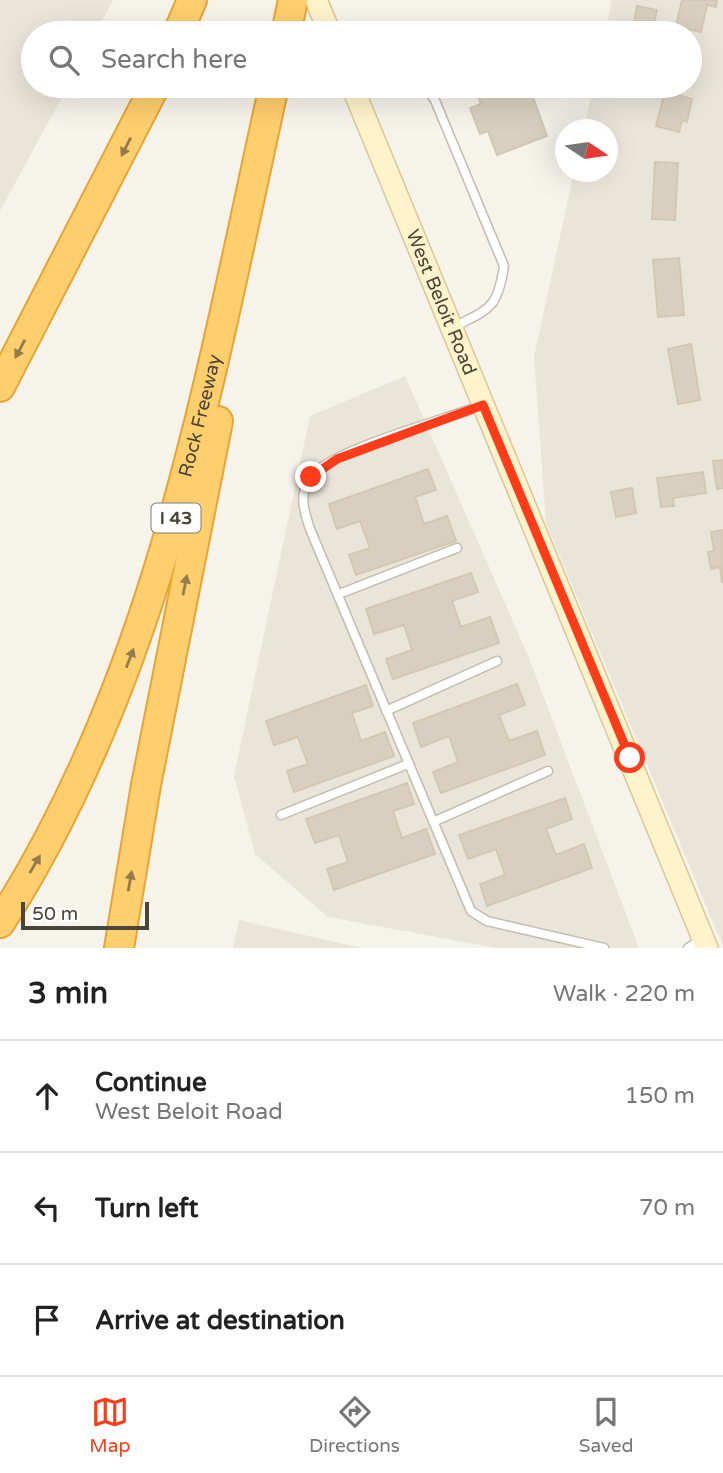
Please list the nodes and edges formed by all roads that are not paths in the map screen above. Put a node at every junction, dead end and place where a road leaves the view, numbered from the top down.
1 (192, 0) edge
2 (293, 0) edge
3 (316, 0) edge
4 (183, 21) edge
5 (289, 21) edge
6 (325, 21) edge
7 (149, 98) edge
8 (271, 98) edge
9 (357, 98) edge
10 (434, 98) edge
11 (268, 114) junction
12 (452, 328) junction
13 (0, 387) edge
14 (483, 405) junction
15 (457, 548) dead end
16 (338, 594) junction
17 (497, 660) dead end
18 (386, 711) junction
19 (408, 764) junction
20 (548, 771) dead end
21 (281, 815) dead end
22 (433, 822) junction
23 (0, 923) edge
24 (700, 945) edge
25 (119, 948) edge
26 (604, 948) edge

1 - 4 highway
2 - 5 highway
3 - 6 main road
7 -> 13 highway
8 - 11 highway, Rock Freeway / I 43
9 - 12 main road, West Beloit Road
10 - 12 lane
23 -> 11 highway, Rock Freeway / I 43
25 -> 11 highway
12 - 14 main road, West Beloit Road
14 - 16 lane
14 - 24 main road, West Beloit Road
15 - 16 lane
16 - 18 lane
17 - 18 lane
18 - 19 lane
19 - 21 lane
19 - 22 lane
20 - 22 lane
22 - 26 lane

